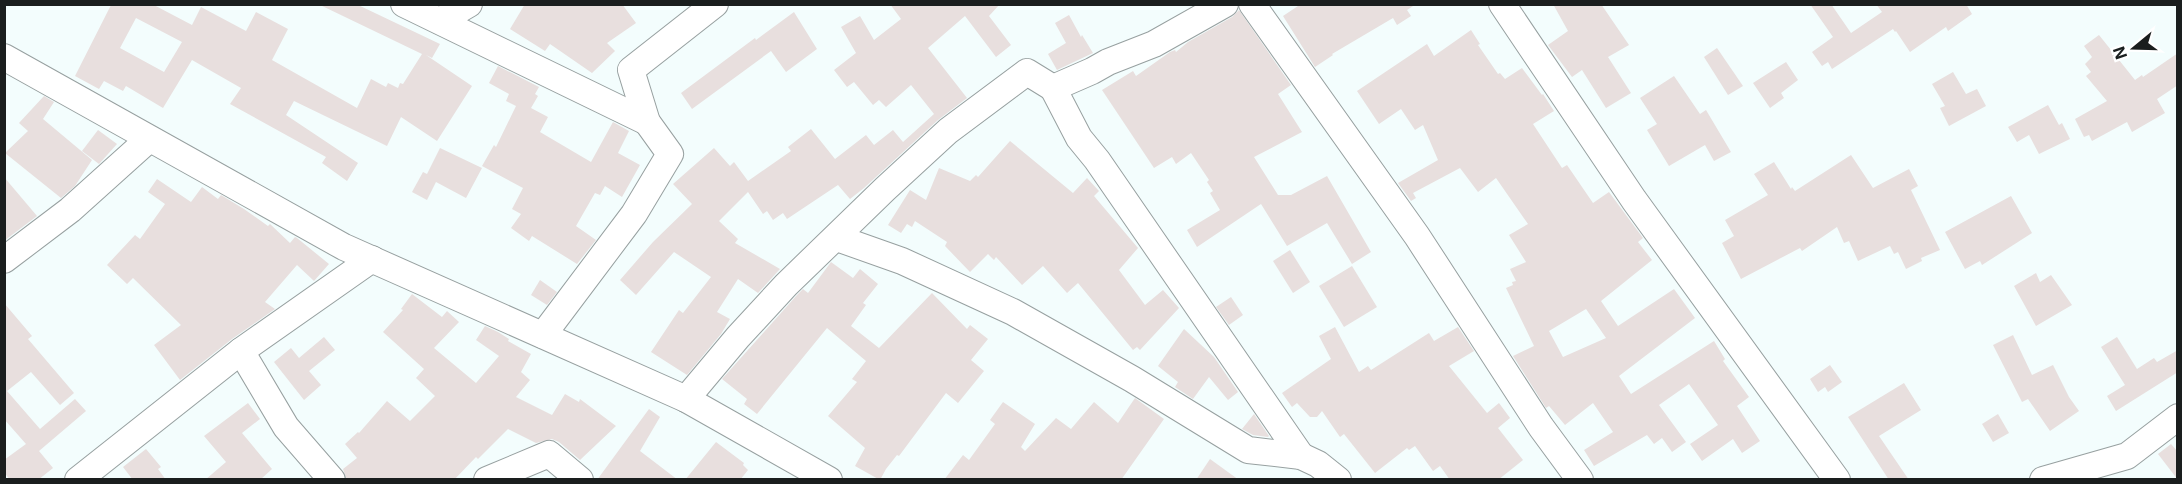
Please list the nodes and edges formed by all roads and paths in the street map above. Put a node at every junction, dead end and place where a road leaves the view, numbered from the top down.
1 (404, 4) edge
2 (469, 4) edge
3 (714, 4) edge
4 (1225, 4) edge
5 (1252, 4) edge
6 (1502, 4) edge
7 (688, 13) edge
8 (440, 21) junction
9 (6, 60) edge
10 (1053, 88) junction
11 (647, 122) junction
12 (149, 139) junction
13 (837, 238) junction
14 (372, 259) junction
15 (4, 260) edge
16 (543, 335) junction
17 (241, 351) junction
18 (686, 399) junction
19 (2178, 417) edge
20 (1309, 467) edge
21 (820, 477) edge
22 (78, 480) edge
23 (332, 480) edge
24 (487, 480) edge
25 (580, 480) edge
26 (1338, 480) edge
27 (1580, 480) edge
28 (1838, 480) edge
29 (2043, 480) edge

1 - 8 street
2 - 8 street
3 - 7 street
4 - 10 street
5 - 27 street
6 - 28 street
7 - 11 street
8 - 11 street
9 - 12 street
10 - 13 street
10 - 20 street
11 - 16 street
12 - 14 street
12 - 15 street
13 - 18 street
13 - 20 street
14 - 16 street
14 - 17 street
16 - 18 street
17 - 22 street
17 - 23 street
18 - 21 street
19 - 29 street
20 - 26 street
24 - 25 street

